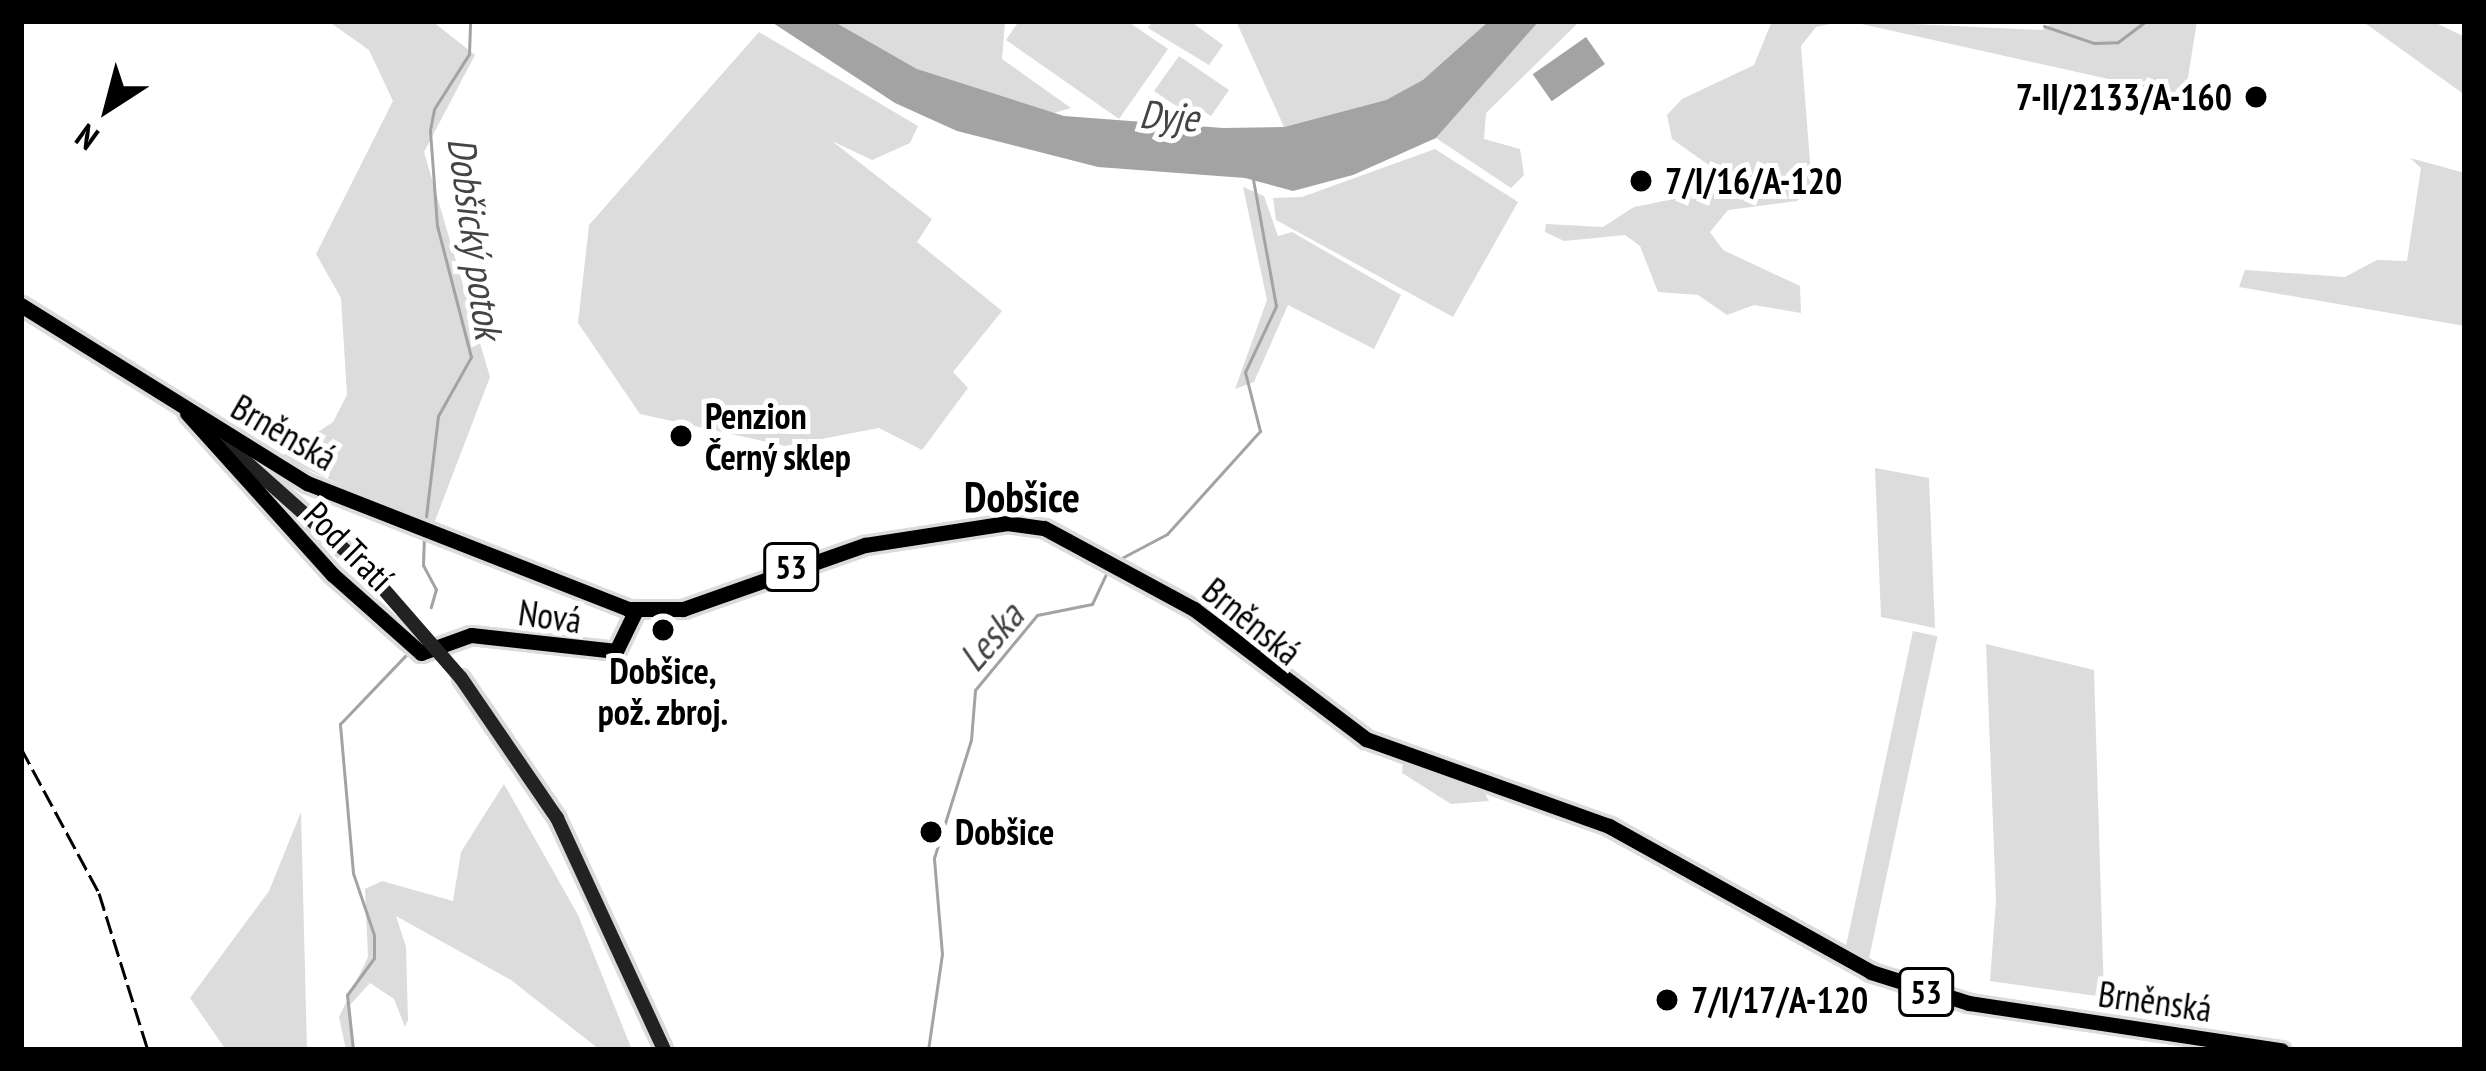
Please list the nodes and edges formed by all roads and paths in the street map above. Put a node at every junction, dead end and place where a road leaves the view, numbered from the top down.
1 (21, 304) edge
2 (186, 411) junction
3 (226, 442) junction
4 (274, 464) junction
5 (636, 610) junction
6 (433, 655) joint
7 (664, 1050) edge
8 (2281, 1050) edge

1 - 2 main road, 53
2 - 3 main road
2 - 4 main road, Brněnská / 53
2 - 6 main road, Pod Tratí
3 - 4 main road
3 - 7 main road, bridge
4 - 5 main road, Brněnská / 53
5 - 6 main road, Nová
5 - 8 main road, Brněnská / 53

